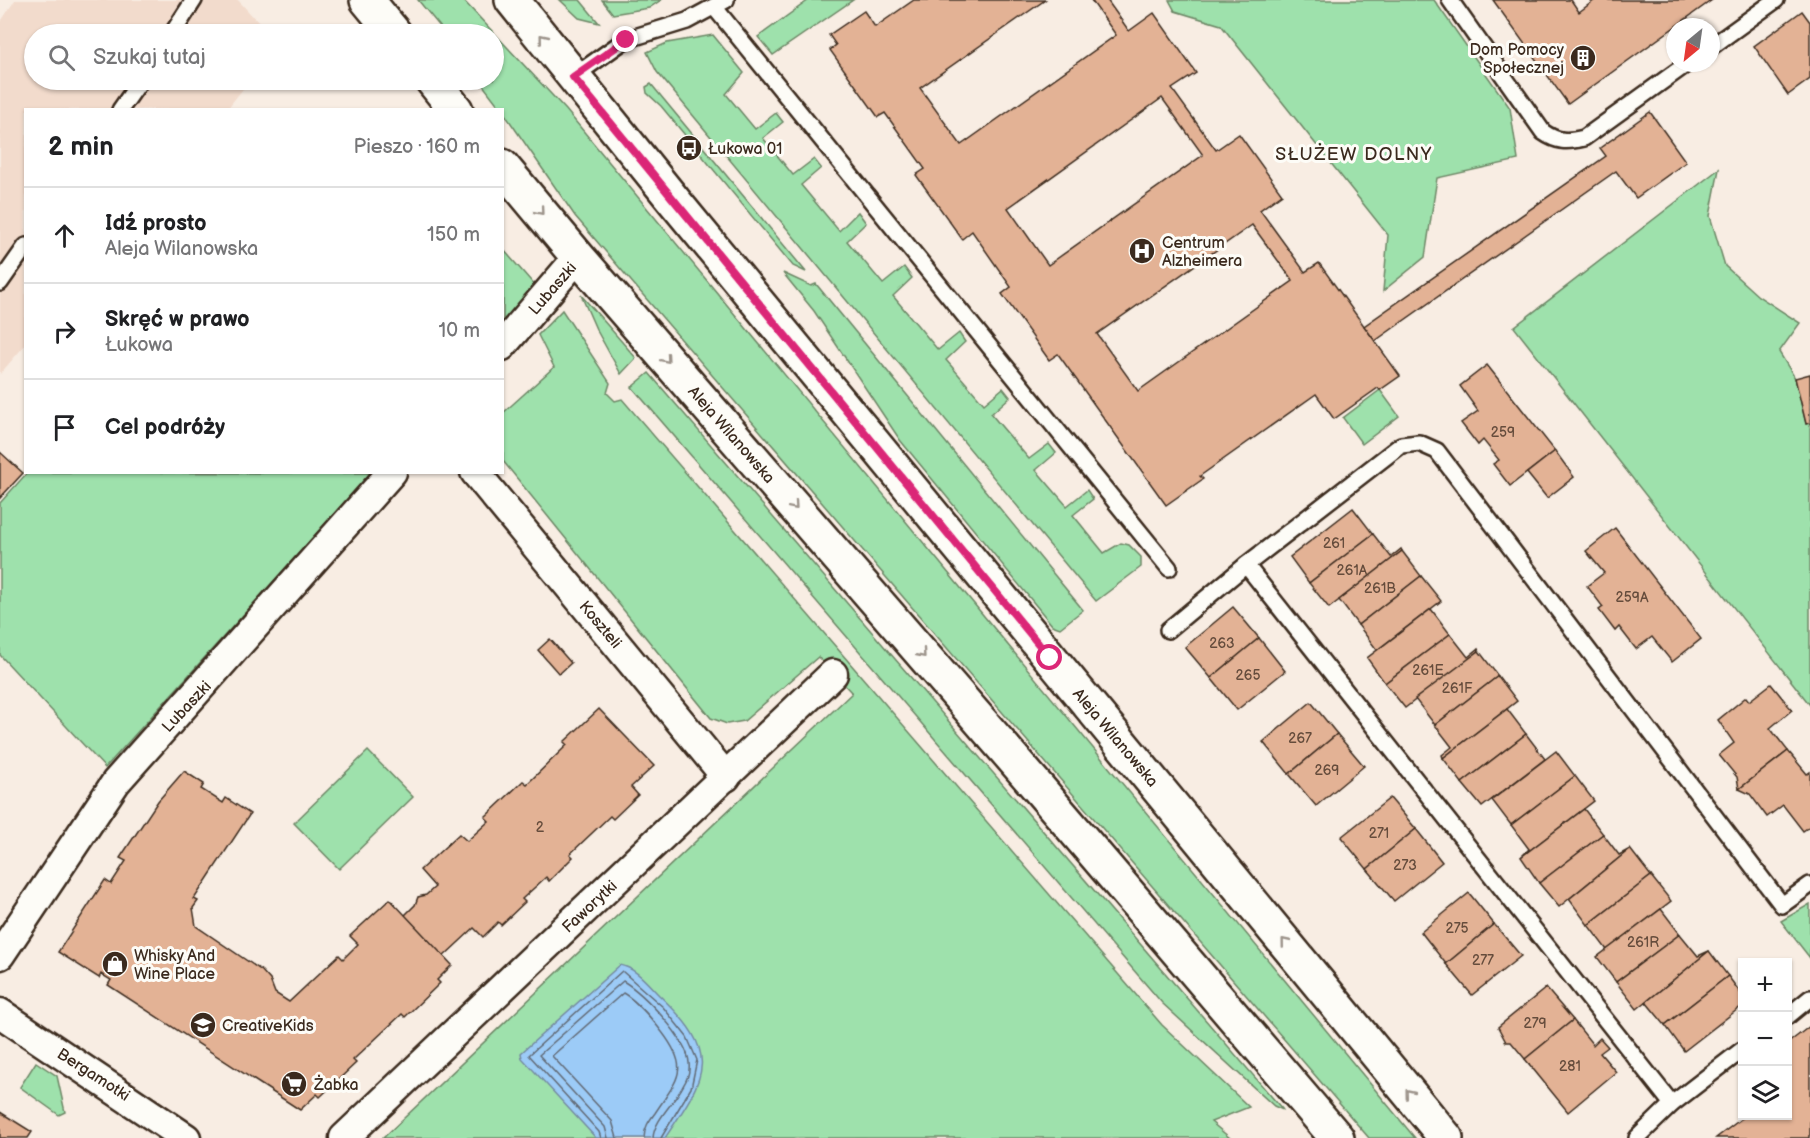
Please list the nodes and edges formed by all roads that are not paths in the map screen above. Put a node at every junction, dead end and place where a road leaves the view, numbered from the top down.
1 (177, 0) edge
2 (367, 0) edge
3 (512, 0) edge
4 (1450, 0) edge
5 (1776, 0) edge
6 (192, 4) edge
7 (721, 4) edge
8 (179, 24) edge
9 (387, 24) edge
10 (1720, 40) edge
11 (1676, 72) edge
12 (573, 77) junction
13 (134, 90) edge
14 (440, 90) edge
15 (121, 108) edge
16 (454, 108) edge
17 (504, 168) edge
18 (24, 249) edge
19 (578, 257) junction
20 (0, 283) edge
21 (504, 344) edge
22 (390, 474) edge
23 (477, 474) edge
24 (1246, 565) junction
25 (1169, 568) dead end
26 (1168, 630) dead end
27 (833, 674) dead end
28 (726, 777) junction
29 (1810, 885) edge
30 (0, 955) edge
31 (1810, 999) edge
32 (0, 1013) edge
33 (1792, 1013) edge
34 (1738, 1054) edge
35 (1672, 1104) junction
36 (186, 1138) edge
37 (344, 1138) edge
38 (1337, 1138) edge
39 (1446, 1138) edge
40 (1637, 1138) edge

1 - 6 lane
2 - 9 main road
12 -> 3 main road, Aleja Wilanowska
4 - 11 lane
5 - 10 lane
6 - 8 lane
7 - 12 lane
7 - 25 lane
39 -> 12 main road, Aleja Wilanowska
13 - 15 lane
14 - 16 main road
17 -> 19 main road, Aleja Wilanowska
18 - 20 lane
19 - 21 street, Lubaszki
19 -> 38 main road, Aleja Wilanowska
22 - 30 street, Lubaszki
23 - 28 street, Koszteli
24 - 26 lane
24 - 29 lane
24 - 35 lane
27 - 28 street, Faworytki
28 - 37 street, Faworytki
31 - 33 lane
32 - 36 street, Bergamotki
34 - 35 lane
35 - 40 lane

